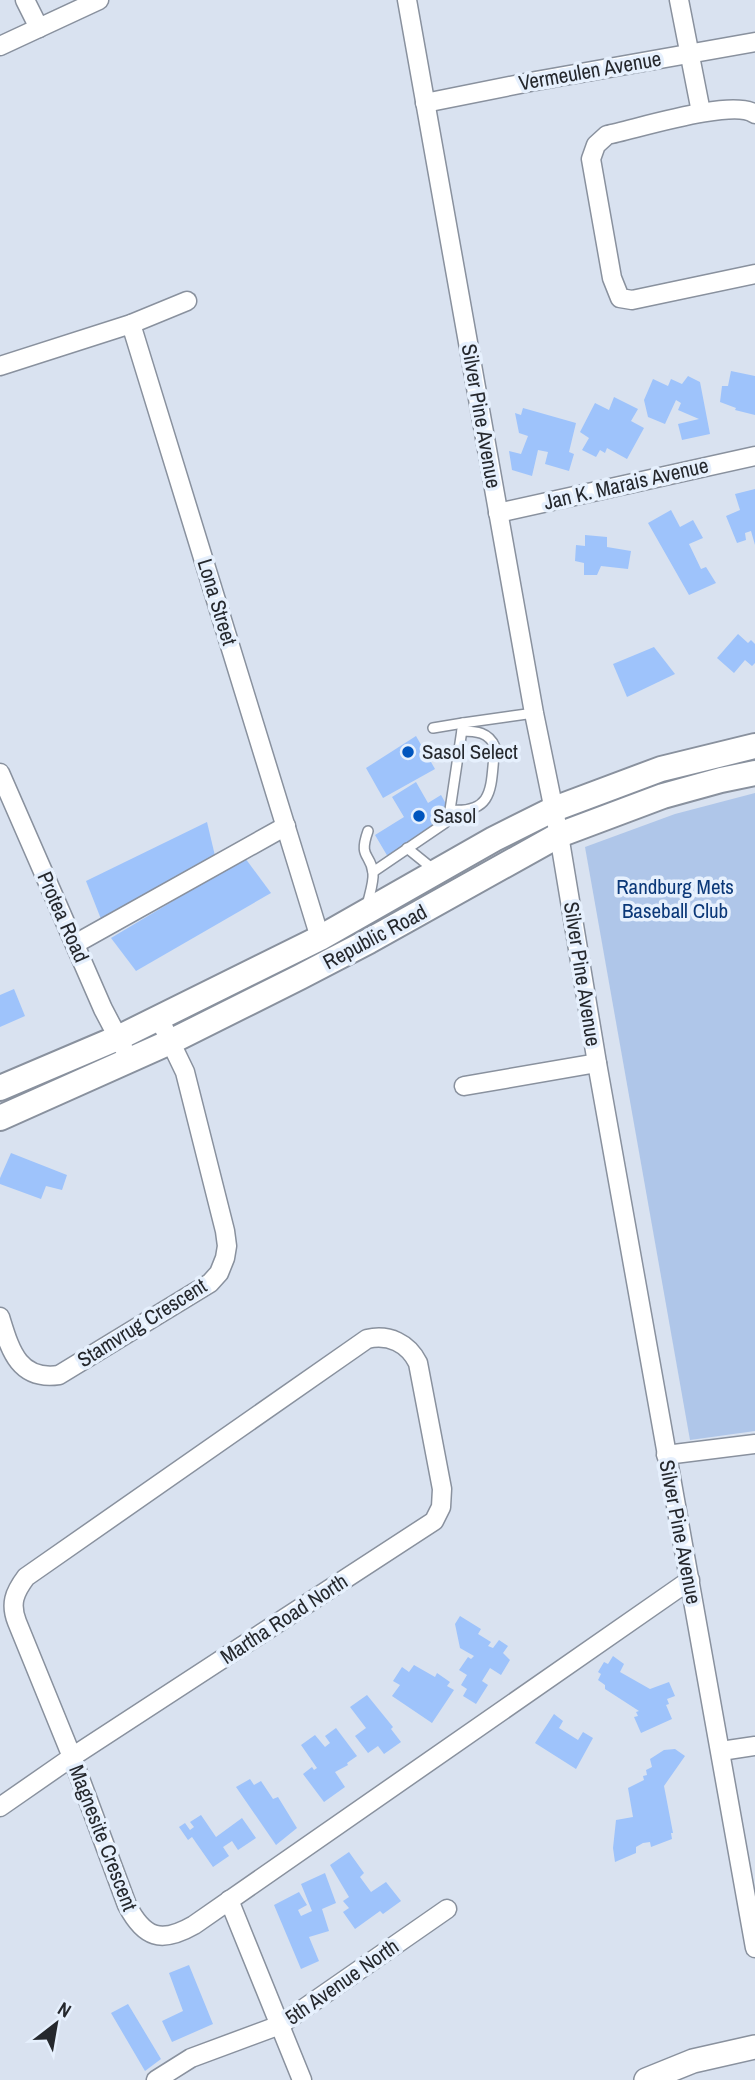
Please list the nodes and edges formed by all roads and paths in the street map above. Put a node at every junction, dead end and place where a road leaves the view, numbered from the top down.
1 (25, 0) edge
2 (99, 0) edge
3 (407, 0) edge
4 (679, 0) edge
5 (39, 28) junction
6 (755, 42) edge
7 (0, 46) edge
8 (689, 54) junction
9 (425, 103) junction
10 (701, 112) junction
11 (755, 114) edge
12 (755, 274) edge
13 (187, 301) dead end
14 (131, 324) junction
15 (0, 366) edge
16 (755, 456) edge
17 (498, 513) junction
18 (534, 713) junction
19 (463, 727) junction
20 (433, 728) dead end
21 (755, 746) edge
22 (0, 773) edge
23 (755, 773) edge
24 (554, 808) junction
25 (450, 810) junction
26 (286, 826) junction
27 (368, 831) dead end
28 (559, 835) junction
29 (407, 848) junction
30 (373, 872) junction
31 (438, 872) junction
32 (365, 914) junction
33 (320, 938) junction
34 (75, 944) junction
35 (159, 1018) junction
36 (120, 1037) junction
37 (170, 1042) junction
38 (129, 1060) junction
39 (597, 1063) junction
40 (464, 1086) dead end
41 (0, 1088) edge
42 (0, 1118) edge
43 (0, 1317) edge
44 (418, 1363) joint
45 (755, 1444) edge
46 (666, 1455) junction
47 (690, 1580) junction
48 (755, 1746) edge
49 (721, 1751) junction
50 (72, 1757) junction
51 (0, 1807) edge
52 (229, 1900) junction
53 (447, 1909) dead end
54 (755, 1948) edge
55 (280, 2025) junction
56 (755, 2047) edge
57 (156, 2080) edge
58 (302, 2080) edge
59 (646, 2080) edge

1 - 5 street
2 - 5 street
3 - 9 street, Silver Pine Avenue
4 - 8 street
5 - 7 street
6 - 8 street, Vermeulen Avenue
8 - 9 street, Vermeulen Avenue
8 - 10 street
9 - 17 street, Silver Pine Avenue
10 - 11 street
10 - 12 street
13 - 14 street
14 - 15 street
14 - 26 street, Lona Street
16 - 17 street, Jan K. Marais Avenue
17 - 18 street, Silver Pine Avenue
18 - 19 lane
18 - 24 street, Silver Pine Avenue
19 - 20 lane
19 - 25 lane
19 - 25 lane
21 - 24 main road, Republic Road
22 - 34 street, Protea Road
23 - 28 main road, Republic Road
24 - 28 street, Silver Pine Avenue
24 - 31 main road, Republic Road
25 - 29 lane
26 - 33 street, Lona Street
26 - 34 street
27 - 30 lane
28 - 37 main road, Republic Road
28 - 39 street, Silver Pine Avenue
29 - 30 lane
29 - 31 lane
30 - 32 lane
31 - 32 main road, Republic Road
32 - 33 main road, Republic Road
33 - 35 main road, Republic Road
34 - 36 street, Protea Road
35 - 36 main road, Republic Road
35 - 37 street, Stamvrug Crescent
36 - 38 street, Protea Road
36 - 41 main road, Republic Road
37 - 38 main road, Republic Road
37 - 43 street, Stamvrug Crescent
38 - 42 main road, Republic Road
39 - 40 street
39 - 46 street, Silver Pine Avenue
44 - 50 street, Martha Road North
44 - 50 street, Magnesite Crescent
45 - 46 street
46 - 47 street, Silver Pine Avenue
47 - 49 street, Silver Pine Avenue
47 - 52 street, Magnesite Crescent
48 - 49 street
49 - 54 street, Silver Pine Avenue
50 - 51 street, Martha Road North
50 - 52 street, Magnesite Crescent
52 - 55 street
53 - 55 street, 5th Avenue North
55 - 57 street, 5th Avenue North
55 - 58 street
56 - 59 street

